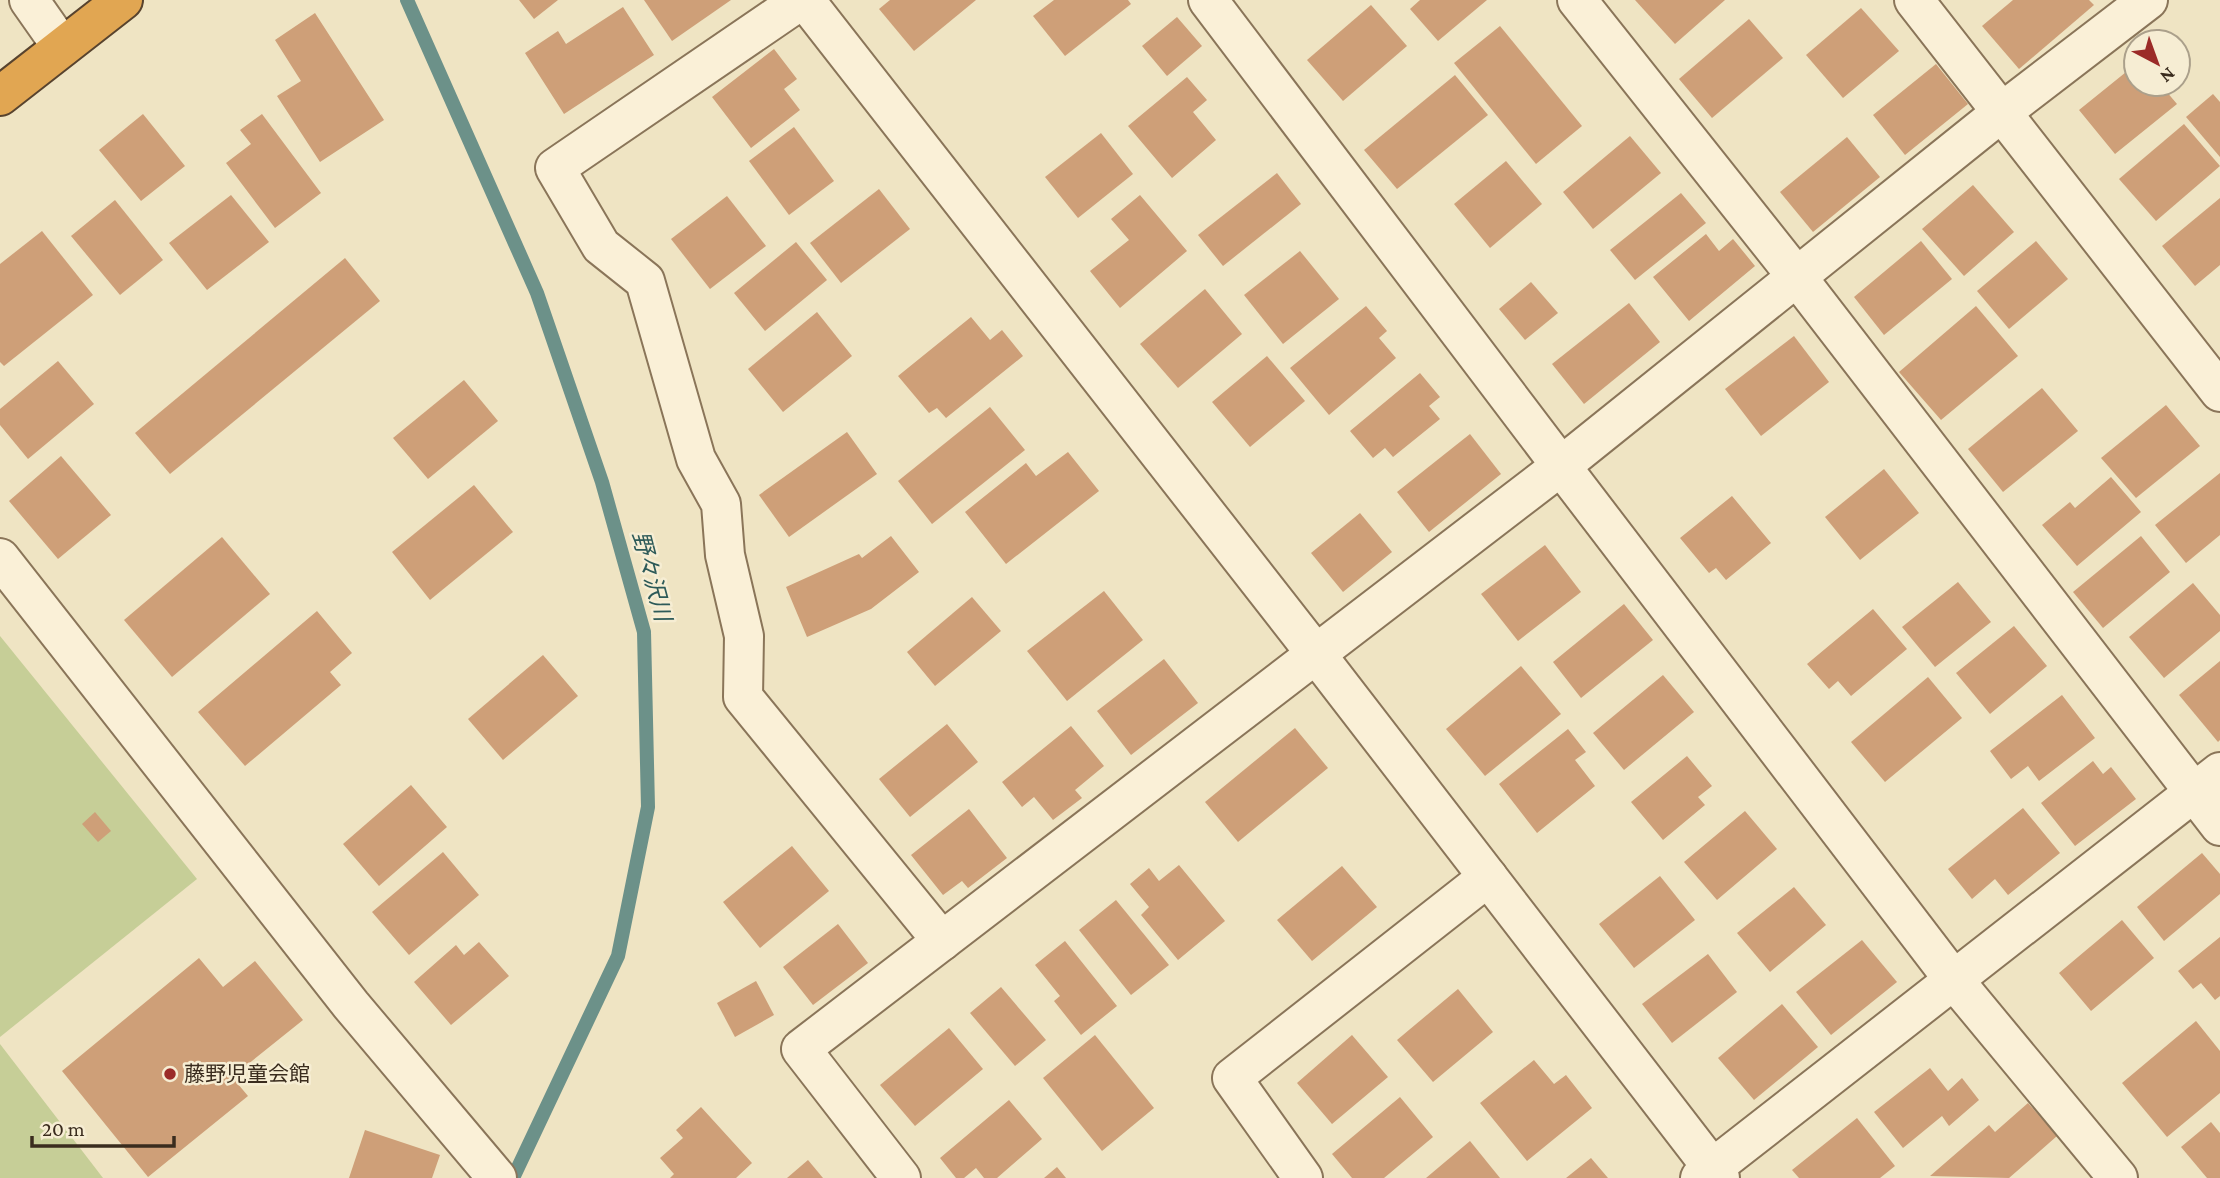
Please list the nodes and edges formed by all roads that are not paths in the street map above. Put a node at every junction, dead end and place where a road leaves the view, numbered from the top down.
1 (29, 0) edge
2 (123, 0) edge
3 (803, 0) edge
4 (1209, 0) edge
5 (1577, 0) edge
6 (1914, 0) edge
7 (2148, 0) edge
8 (62, 47) junction
9 (0, 96) edge
10 (2002, 112) junction
11 (1797, 277) junction
12 (2220, 392) edge
13 (1561, 466) junction
14 (0, 558) edge
15 (1316, 654) junction
16 (2207, 783) edge
17 (2220, 825) edge
18 (1488, 877) junction
19 (942, 941) junction
20 (1954, 979) junction
21 (1711, 1175) edge
22 (497, 1178) edge
23 (901, 1178) edge
24 (1303, 1178) edge
25 (2118, 1178) edge

1 - 8 street
2 - 8 highway
3 - 15 street
3 - 19 street
4 - 13 street
5 - 11 street
6 - 10 street
7 - 10 street
8 - 9 highway
10 - 11 street
10 - 12 street
11 - 13 street
11 - 16 street
13 - 15 street
13 - 20 street
14 - 22 street
15 - 18 street
15 - 19 street
16 - 17 street
16 - 20 street
18 - 21 street
18 - 24 street
19 - 23 street
20 - 21 street
20 - 25 street

